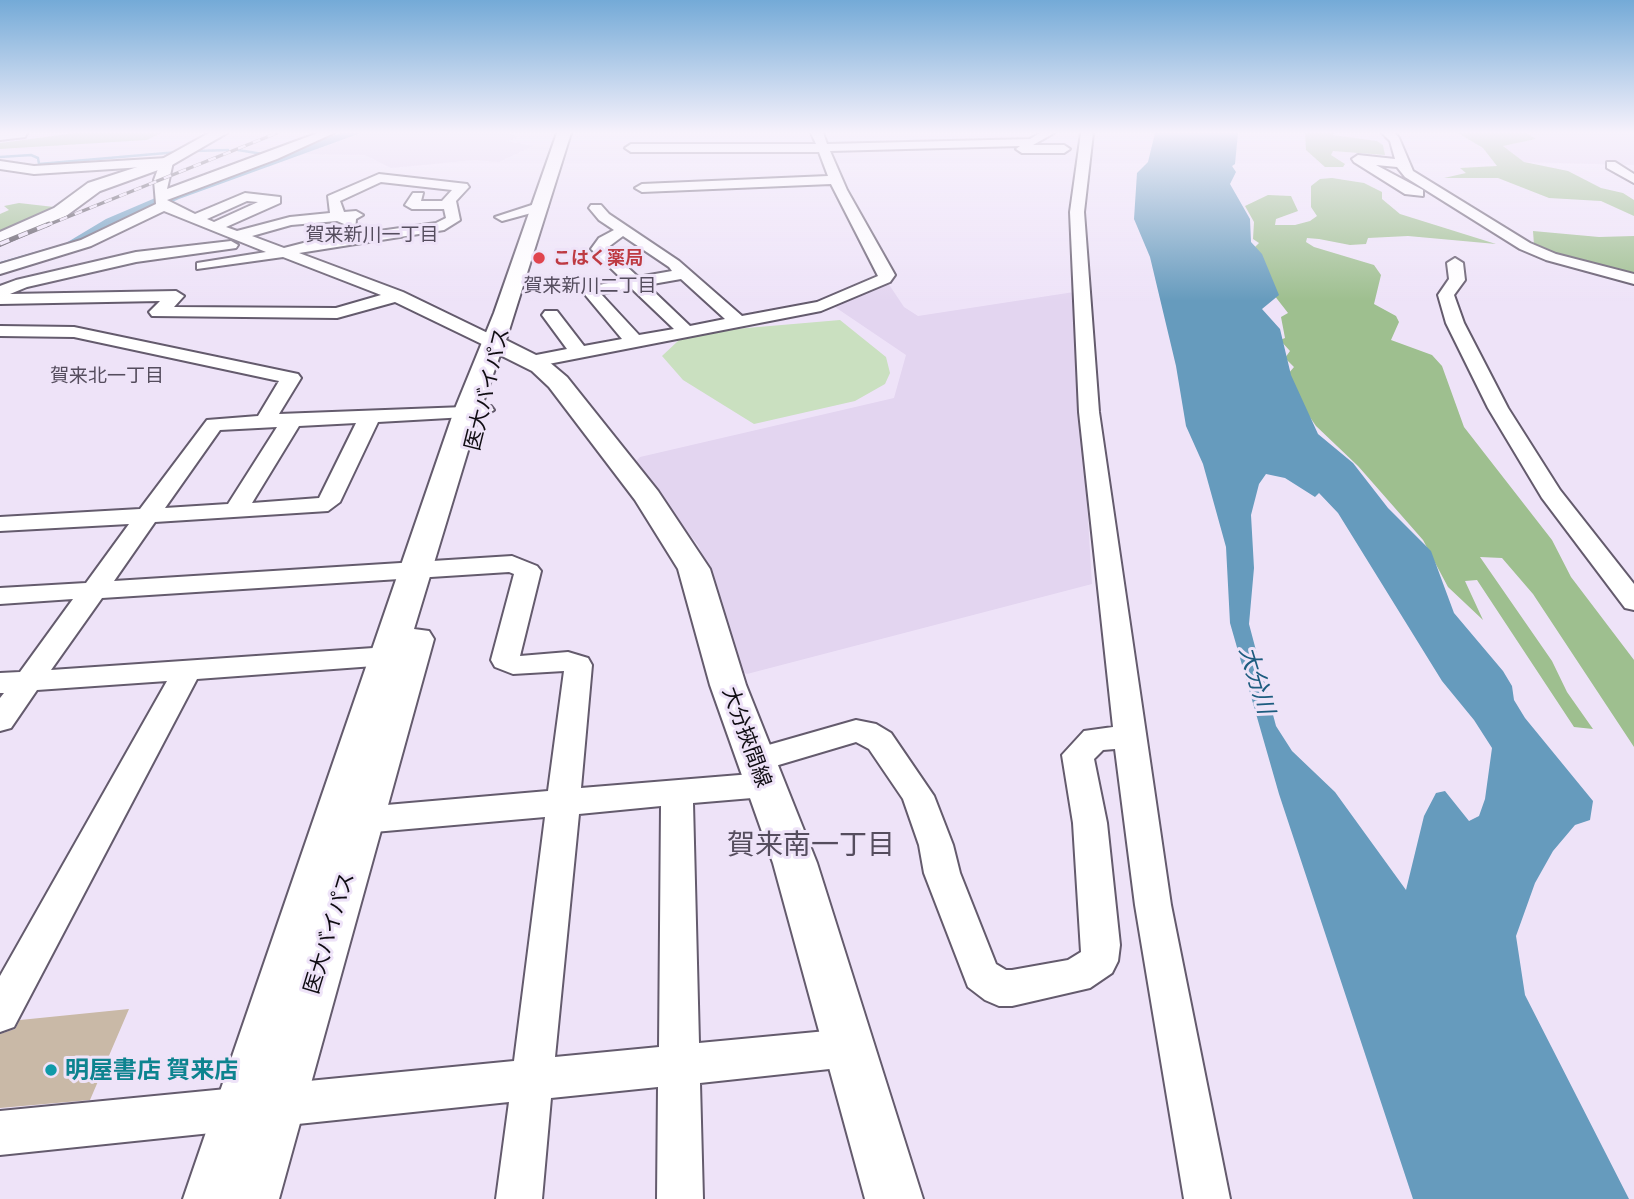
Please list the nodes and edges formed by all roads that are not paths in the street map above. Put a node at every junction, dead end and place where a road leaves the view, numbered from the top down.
1 (91, 189) edge
2 (160, 189) edge
3 (191, 189) edge
4 (353, 189) edge
5 (459, 189) edge
6 (546, 189) edge
7 (643, 189) edge
8 (841, 189) edge
9 (1079, 189) edge
10 (1406, 189) edge
11 (1433, 189) edge
12 (1439, 193) junction
13 (418, 196) dead end
14 (161, 201) junction
15 (644, 204) dead end
16 (450, 205) junction
17 (541, 206) junction
18 (596, 208) dead end
19 (365, 214) dead end
20 (338, 216) junction
21 (502, 217) dead end
22 (195, 219) junction
23 (214, 227) junction
24 (350, 228) dead end
25 (626, 229) junction
26 (0, 239) edge
27 (244, 239) junction
28 (285, 253) junction
29 (1455, 263) dead end
30 (101, 265) junction
31 (203, 266) dead end
32 (0, 269) edge
33 (685, 273) junction
34 (1634, 279) edge
35 (637, 282) junction
36 (22, 283) junction
37 (0, 292) edge
38 (61, 296) junction
39 (397, 296) junction
40 (0, 299) edge
41 (551, 316) dead end
42 (738, 322) junction
43 (0, 331) edge
44 (686, 331) junction
45 (508, 341) junction
46 (634, 341) junction
47 (579, 352) junction
48 (476, 411) junction
49 (370, 416) junction
50 (292, 420) junction
51 (265, 421) junction
52 (236, 510) junction
53 (148, 515) junction
54 (0, 524) edge
55 (427, 569) junction
56 (94, 590) junction
57 (0, 596) edge
58 (1634, 602) edge
59 (388, 656) junction
60 (188, 669) junction
61 (28, 681) junction
62 (0, 683) edge
63 (0, 720) edge
64 (1129, 737) junction
65 (760, 773) junction
66 (677, 793) junction
67 (563, 803) junction
68 (363, 820) junction
69 (0, 1014) edge
70 (848, 1048) junction
71 (678, 1065) junction
72 (530, 1080) junction
73 (259, 1107) junction
74 (0, 1133) edge
75 (212, 1199) edge
76 (250, 1199) edge
77 (519, 1199) edge
78 (680, 1199) edge
79 (894, 1199) edge
80 (1207, 1199) edge

1 - 26 main road
2 - 14 street
3 - 14 street
4 - 20 street
5 - 16 street
6 - 17 main road
7 - 15 street
8 - 42 street
9 - 64 street
10 - 12 street
11 - 12 street
12 - 34 street
13 - 16 street
14 - 22 street
14 - 32 street
16 - 28 street
17 - 21 street
17 - 45 main road
18 - 25 street
19 - 20 street
20 - 24 street
20 - 27 street
22 - 23 street
22 - 23 street
23 - 27 street
25 - 33 street
25 - 35 street
27 - 28 street
27 - 30 street
28 - 31 street
28 - 39 street
29 - 58 street
30 - 36 street
30 - 38 street
32 - 36 street
33 - 35 street
33 - 42 street
35 - 44 street
35 - 46 street
36 - 37 street
38 - 39 street
38 - 40 street
39 - 45 street
41 - 47 street
42 - 44 street
43 - 51 street
44 - 46 street
45 - 47 street
45 - 48 main road, 医大バイパス
45 - 65 main road, 大分挾間線
46 - 47 street
48 - 49 street
48 - 55 main road, 医大バイパス
49 - 50 street
49 - 52 street
50 - 51 street
50 - 52 street
51 - 53 street
52 - 53 street
53 - 54 street
53 - 56 street
55 - 56 street
55 - 59 main road, 医大バイパス
55 - 67 street
55 - 68 main road, 医大バイパス
56 - 57 street
56 - 61 street
59 - 60 street
59 - 73 main road, 医大バイパス
60 - 61 street
60 - 69 street
61 - 62 street
61 - 63 street
64 - 65 street
64 - 80 street
65 - 66 street
65 - 70 main road, 大分挾間線
66 - 67 street
66 - 71 street
67 - 68 street
67 - 72 street
68 - 73 main road, 医大バイパス
70 - 71 street
70 - 79 main road, 大分挾間線
71 - 72 street
71 - 78 street
72 - 73 street
72 - 77 street
73 - 74 street
73 - 75 main road, 医大バイパス
73 - 76 main road, 医大バイパス

